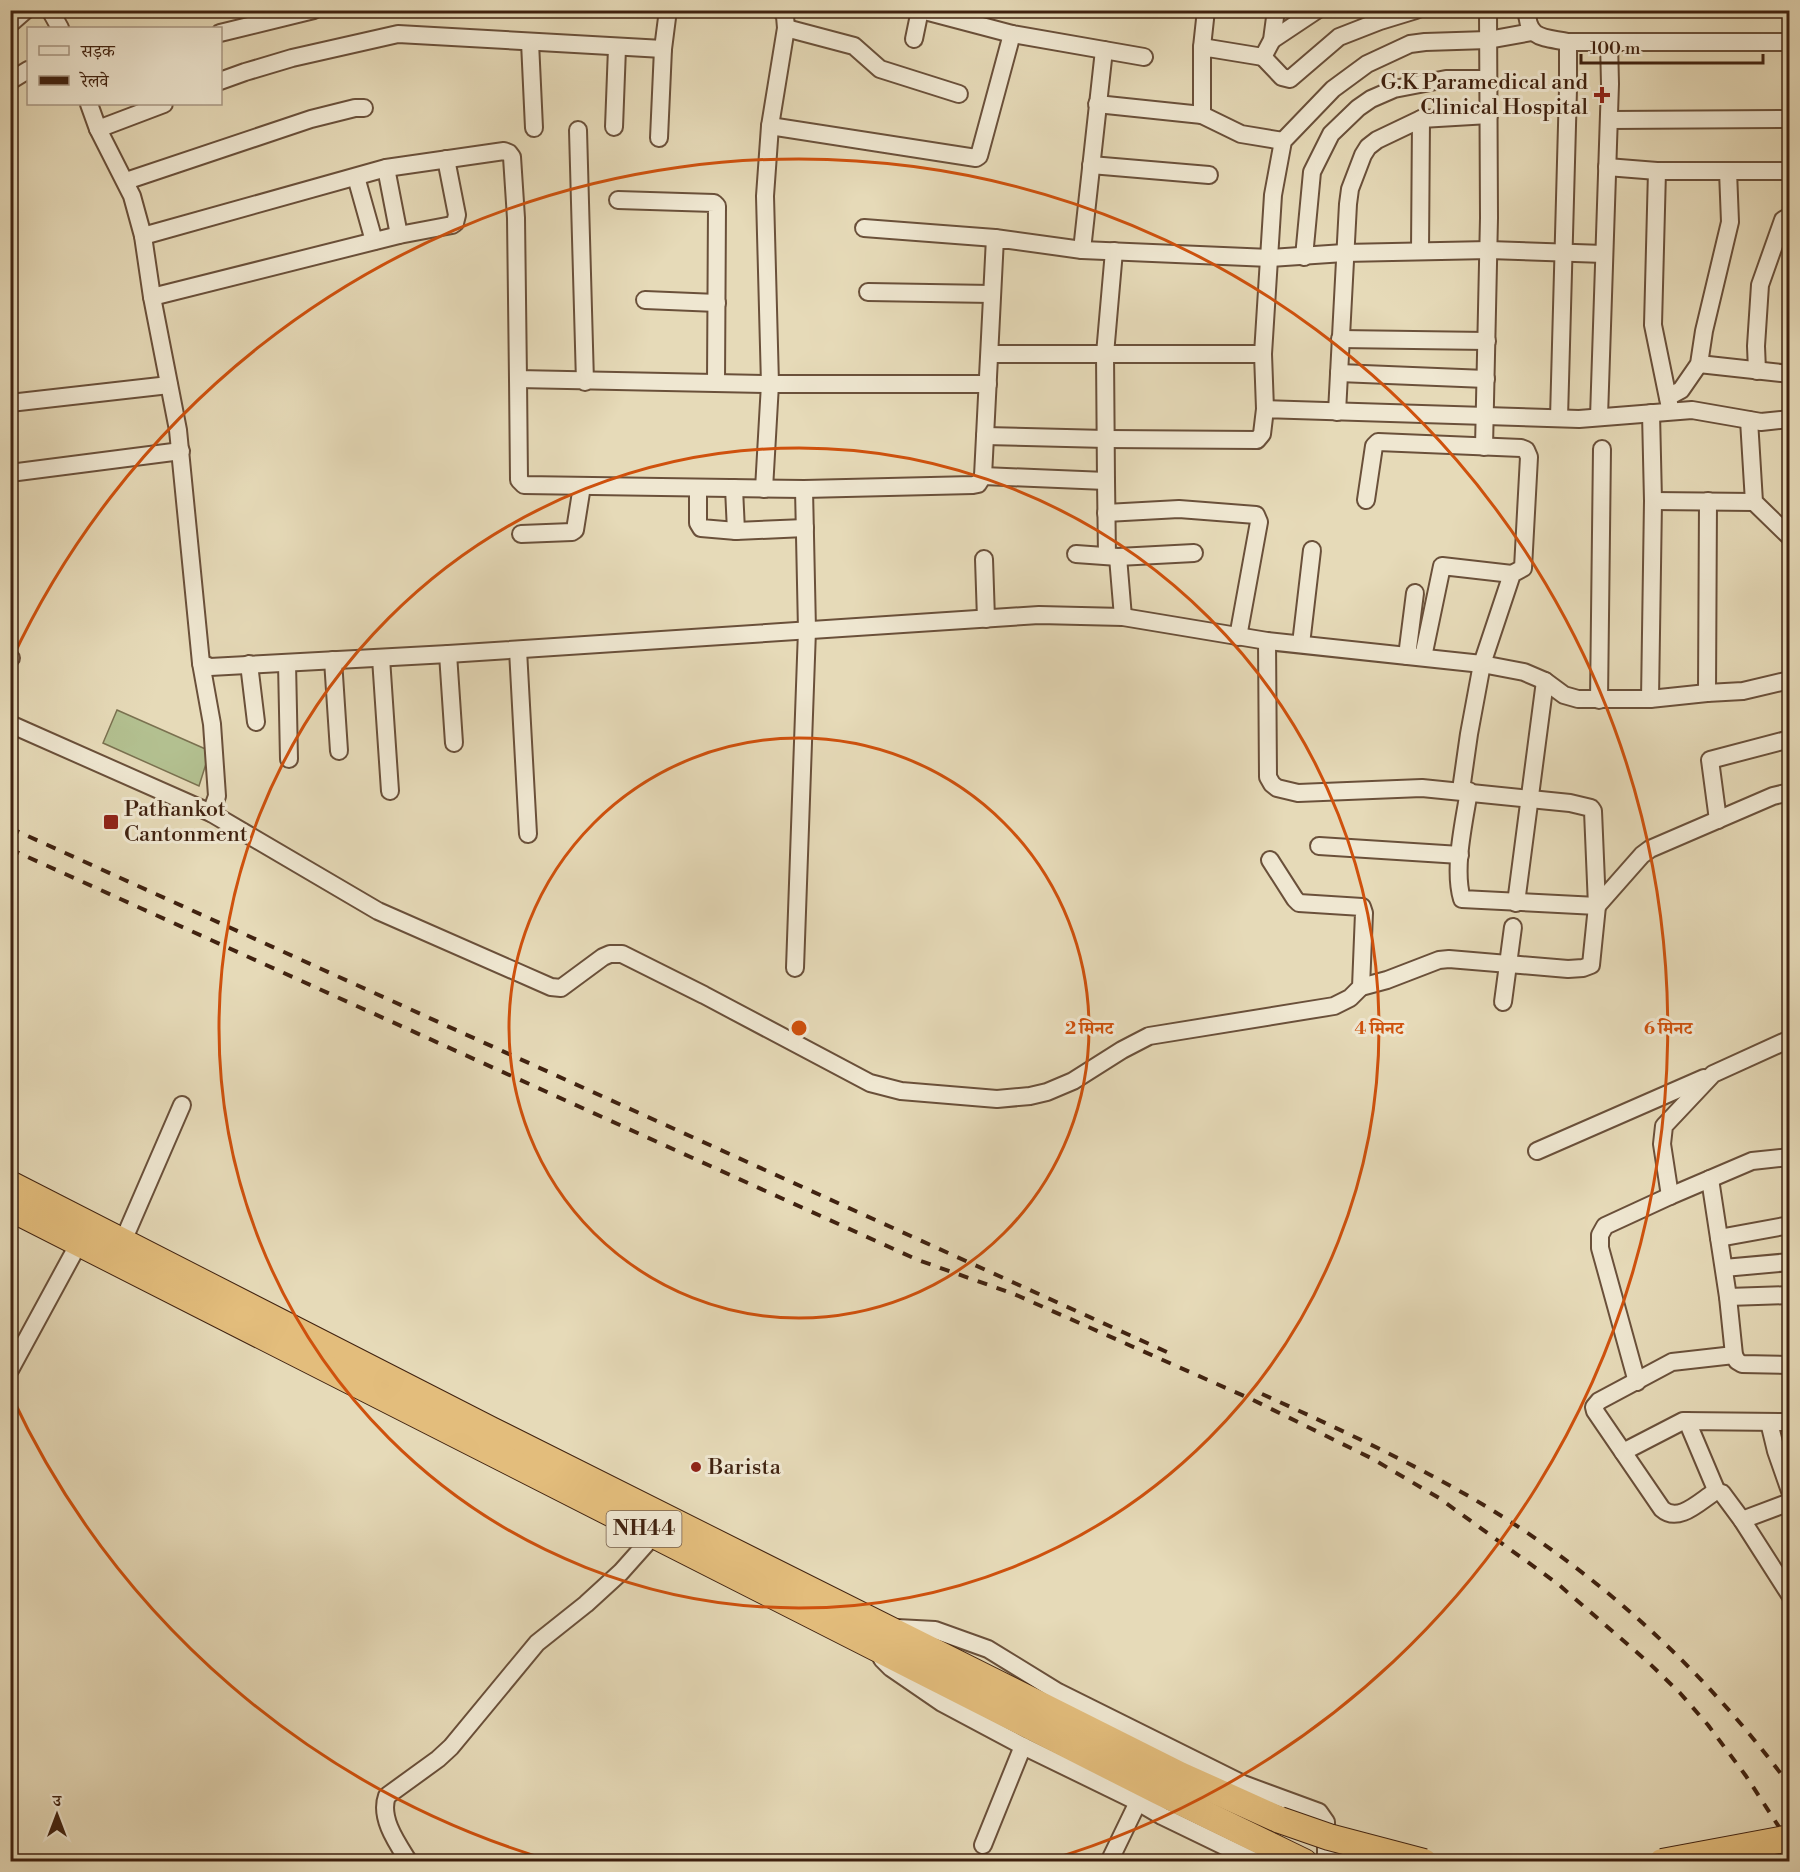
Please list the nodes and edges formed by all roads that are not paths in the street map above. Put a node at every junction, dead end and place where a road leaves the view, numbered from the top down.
1 (26, 10) edge
2 (50, 10) edge
3 (314, 10) edge
4 (668, 10) edge
5 (781, 10) edge
6 (921, 10) edge
7 (1206, 10) edge
8 (1276, 10) edge
9 (1317, 10) edge
10 (1416, 10) edge
11 (1488, 10) edge
12 (1527, 10) edge
13 (245, 18) edge
14 (10, 24) edge
15 (59, 27) edge
16 (786, 28) junction
17 (222, 32) edge
18 (1532, 32) junction
19 (1012, 34) junction
20 (914, 39) dead end
21 (1272, 40) junction
22 (1488, 40) junction
23 (531, 42) junction
24 (1568, 42) junction
25 (1609, 42) junction
26 (1790, 42) edge
27 (1203, 47) junction
28 (617, 48) junction
29 (663, 49) junction
30 (1104, 50) junction
31 (1144, 57) dead end
32 (1263, 57) junction
33 (27, 71) edge
34 (1488, 79) junction
35 (222, 80) edge
36 (10, 81) edge
37 (959, 94) dead end
38 (1097, 104) junction
39 (89, 105) edge
40 (161, 105) edge
41 (364, 108) dead end
42 (1203, 115) junction
43 (1489, 115) junction
44 (1421, 119) junction
45 (1790, 119) edge
46 (1609, 120) junction
47 (770, 126) junction
48 (614, 127) dead end
49 (534, 128) dead end
50 (98, 129) junction
51 (578, 130) dead end
52 (659, 138) dead end
53 (1283, 141) junction
54 (446, 159) junction
55 (1090, 165) junction
56 (387, 168) junction
57 (1607, 168) junction
58 (1658, 171) junction
59 (1728, 171) junction
60 (1790, 171) edge
61 (1209, 175) dead end
62 (356, 177) junction
63 (126, 181) junction
64 (618, 200) dead end
65 (1790, 216) edge
66 (864, 228) dead end
67 (399, 235) junction
68 (143, 236) junction
69 (995, 238) junction
70 (374, 241) junction
71 (1082, 250) junction
72 (1489, 250) junction
73 (1114, 251) junction
74 (1420, 251) junction
75 (1564, 251) junction
76 (1344, 253) junction
77 (1604, 254) junction
78 (1304, 257) junction
79 (1270, 258) junction
80 (867, 292) dead end
81 (992, 294) junction
82 (152, 297) junction
83 (645, 300) dead end
84 (717, 303) junction
85 (1340, 339) junction
86 (1487, 341) junction
87 (990, 354) junction
88 (1105, 354) junction
89 (1263, 354) junction
90 (1699, 363) junction
91 (1757, 371) junction
92 (1339, 373) junction
93 (1790, 374) edge
94 (518, 379) junction
95 (1486, 379) junction
96 (585, 382) junction
97 (716, 383) junction
98 (770, 384) junction
99 (988, 384) junction
100 (169, 385) junction
101 (10, 403) edge
102 (1669, 404) junction
103 (1265, 409) junction
104 (1337, 412) junction
105 (1651, 413) junction
106 (1486, 416) junction
107 (1599, 417) junction
108 (1559, 418) junction
109 (1790, 419) edge
110 (1749, 420) junction
111 (986, 436) junction
112 (1106, 439) junction
113 (1484, 447) junction
114 (1602, 449) dead end
115 (180, 451) junction
116 (10, 473) edge
117 (983, 476) junction
118 (1106, 481) junction
119 (582, 486) junction
120 (698, 488) junction
121 (734, 488) junction
122 (764, 489) junction
123 (804, 489) junction
124 (1366, 500) dead end
125 (1653, 501) junction
126 (1708, 501) junction
127 (1754, 502) junction
128 (1106, 513) junction
129 (805, 528) junction
130 (736, 531) junction
131 (521, 534) dead end
132 (1790, 537) edge
133 (1312, 550) dead end
134 (1194, 553) dead end
135 (1076, 554) dead end
136 (1112, 557) junction
137 (984, 558) dead end
138 (1512, 574) junction
139 (1415, 593) dead end
140 (1123, 617) junction
141 (986, 619) junction
142 (807, 630) junction
143 (1238, 637) junction
144 (1267, 641) junction
145 (1301, 644) junction
146 (518, 650) junction
147 (448, 654) junction
148 (1415, 656) junction
149 (381, 658) junction
150 (333, 660) junction
151 (201, 663) junction
152 (287, 663) junction
153 (249, 664) junction
154 (1482, 664) junction
155 (1790, 680) edge
156 (1545, 681) junction
157 (1707, 693) junction
158 (1650, 699) junction
159 (1599, 700) junction
160 (256, 722) dead end
161 (10, 724) edge
162 (1790, 739) edge
163 (454, 743) dead end
164 (339, 751) dead end
165 (289, 759) dead end
166 (390, 791) dead end
167 (1465, 791) junction
168 (1790, 792) edge
169 (1531, 799) junction
170 (211, 813) junction
171 (1718, 820) junction
172 (528, 834) dead end
173 (1319, 846) dead end
174 (1460, 855) junction
175 (1270, 860) dead end
176 (1516, 903) junction
177 (1596, 906) junction
178 (1513, 927) dead end
179 (1509, 964) junction
180 (795, 968) dead end
181 (1361, 987) junction
182 (1503, 1002) dead end
183 (1790, 1039) edge
184 (1713, 1074) junction
185 (182, 1105) dead end
186 (1537, 1150) dead end
187 (1790, 1157) edge
188 (1710, 1179) junction
189 (10, 1184) edge
190 (1670, 1196) junction
191 (10, 1208) edge
192 (1790, 1225) edge
193 (1719, 1238) junction
194 (123, 1241) junction
195 (79, 1242) junction
196 (1790, 1262) edge
197 (1724, 1268) junction
198 (163, 1274) junction
199 (1790, 1295) edge
200 (1728, 1297) junction
201 (1734, 1355) junction
202 (1790, 1365) edge
203 (10, 1370) edge
204 (1637, 1382) junction
205 (1687, 1421) junction
206 (1769, 1422) junction
207 (1790, 1422) edge
208 (1623, 1452) junction
209 (1790, 1491) edge
210 (1718, 1492) junction
211 (1790, 1502) edge
212 (1742, 1520) junction
213 (654, 1534) junction
214 (1787, 1588) edge
215 (874, 1634) junction
216 (1023, 1746) junction
217 (1138, 1802) junction
218 (1790, 1838) edge
219 (982, 1845) dead end
220 (1268, 1856) edge
221 (1318, 1860) edge
222 (409, 1862) edge
223 (1109, 1862) edge
224 (1353, 1862) edge
225 (1424, 1862) edge
226 (1662, 1862) edge

1 - 14 street
2 - 15 street
3 - 13 street
4 - 29 street
5 - 16 street
6 - 19 street
6 - 20 street
7 - 27 street
8 - 21 street
9 - 21 street
10 - 32 street
11 - 22 street
12 - 18 street
13 - 17 street
16 - 37 street
16 - 47 street
18 - 22 street
18 - 24 street
19 - 30 street
19 - 47 street
21 - 32 street
22 - 34 street
22 - 53 street
23 - 28 street
23 - 35 street
23 - 49 street
24 - 25 street
24 - 75 street
25 - 26 street
25 - 46 street
27 - 32 street
27 - 42 street
28 - 29 street
28 - 48 street
29 - 52 street
30 - 31 street
30 - 38 street
33 - 36 street
34 - 43 street
34 - 78 street
38 - 42 street
38 - 55 street
39 - 50 street
40 - 50 street
41 - 63 street
42 - 53 street
43 - 44 street
43 - 72 street
44 - 74 street
44 - 76 street
45 - 46 street
46 - 57 street
47 - 98 street
50 - 63 street
51 - 96 street
53 - 79 street
54 - 56 street
54 - 67 street
54 - 94 street
55 - 61 street
55 - 71 street
56 - 62 street
56 - 67 street
57 - 58 street
57 - 77 street
58 - 59 street
58 - 102 street
59 - 60 street
59 - 90 street
62 - 68 street
62 - 70 street
63 - 68 street
64 - 84 street
65 - 91 street
66 - 69 street
67 - 70 street
68 - 82 street
69 - 71 street
69 - 81 street
70 - 82 street
71 - 73 street
72 - 74 street
72 - 75 street
72 - 86 street
73 - 79 street
73 - 88 street
74 - 76 street
75 - 77 street
75 - 108 street
76 - 78 street
76 - 85 street
77 - 107 street
78 - 79 street
79 - 89 street
80 - 81 street
81 - 87 street
82 - 100 street
83 - 84 street
84 - 97 street
85 - 86 street
85 - 92 street
86 - 95 street
87 - 88 street
87 - 99 street
88 - 89 street
88 - 112 street
89 - 103 street
90 - 91 street
90 - 102 street
91 - 93 street
92 - 95 street
92 - 104 street
94 - 96 street
94 - 119 street
95 - 106 street
96 - 97 street
97 - 98 street
98 - 99 street
98 - 122 street
99 - 111 street
100 - 101 street
100 - 115 street
102 - 105 street
102 - 110 street
103 - 104 street
103 - 112 street
104 - 106 street
105 - 107 street
105 - 125 street
106 - 108 street
106 - 113 street
107 - 108 street
109 - 110 street
110 - 127 street
111 - 112 street
111 - 117 street
112 - 118 street
113 - 124 street
113 - 138 street
114 - 159 street
115 - 116 street
115 - 151 street
117 - 118 street
117 - 123 street
118 - 128 street
119 - 120 street
119 - 131 street
120 - 121 street
120 - 130 street
121 - 122 street
121 - 130 street
122 - 123 street
123 - 129 street
125 - 126 street
125 - 158 street
126 - 127 street
126 - 157 street
127 - 132 street
128 - 136 street
128 - 143 street
129 - 130 street
129 - 142 street
133 - 145 street
134 - 136 street
135 - 136 street
136 - 140 street
137 - 141 street
138 - 148 street
138 - 154 street
139 - 148 street
140 - 141 street
140 - 143 street
141 - 142 street
142 - 146 street
142 - 180 street
143 - 144 street
144 - 145 street
144 - 167 street
145 - 148 street
146 - 147 street
146 - 172 street
147 - 149 street
147 - 163 street
148 - 154 street
149 - 150 street
149 - 166 street
150 - 152 street
150 - 164 street
151 - 153 street
151 - 170 street
152 - 153 street
152 - 165 street
153 - 160 street
154 - 156 street
154 - 167 street
155 - 157 street
156 - 159 street
156 - 169 street
157 - 158 street
158 - 159 street
161 - 170 street
162 - 171 street
167 - 169 street
167 - 174 street
168 - 171 street
169 - 176 street
169 - 177 street
170 - 181 street
171 - 177 street
173 - 174 street
174 - 176 street
175 - 181 street
176 - 177 street
177 - 179 street
178 - 179 street
179 - 181 street
179 - 182 street
183 - 184 street
184 - 186 street
184 - 190 street
185 - 194 street
187 - 188 street
188 - 190 street
188 - 193 street
189 - 194 highway, NH44
190 - 204 street
191 - 195 highway, NH44
192 - 193 street
193 - 197 street
194 - 198 highway, NH44
195 - 198 highway, NH44
195 - 203 street
196 - 197 street
197 - 200 street
198 - 213 highway, NH44
198 - 215 highway, NH44
199 - 200 street
200 - 201 street
201 - 202 street
201 - 204 street
204 - 208 street
205 - 206 street
205 - 208 street
205 - 210 street
206 - 207 street
206 - 209 street
208 - 210 street
210 - 212 street
211 - 212 street
212 - 214 street
213 - 215 highway, NH44
213 - 222 street
215 - 216 street
215 - 220 highway, NH44
215 - 221 street
215 - 225 highway, NH44, bridge
216 - 217 street
216 - 219 street
217 - 220 street
217 - 223 street
218 - 226 highway, bridge
220 - 221 highway, NH44
221 - 224 street

